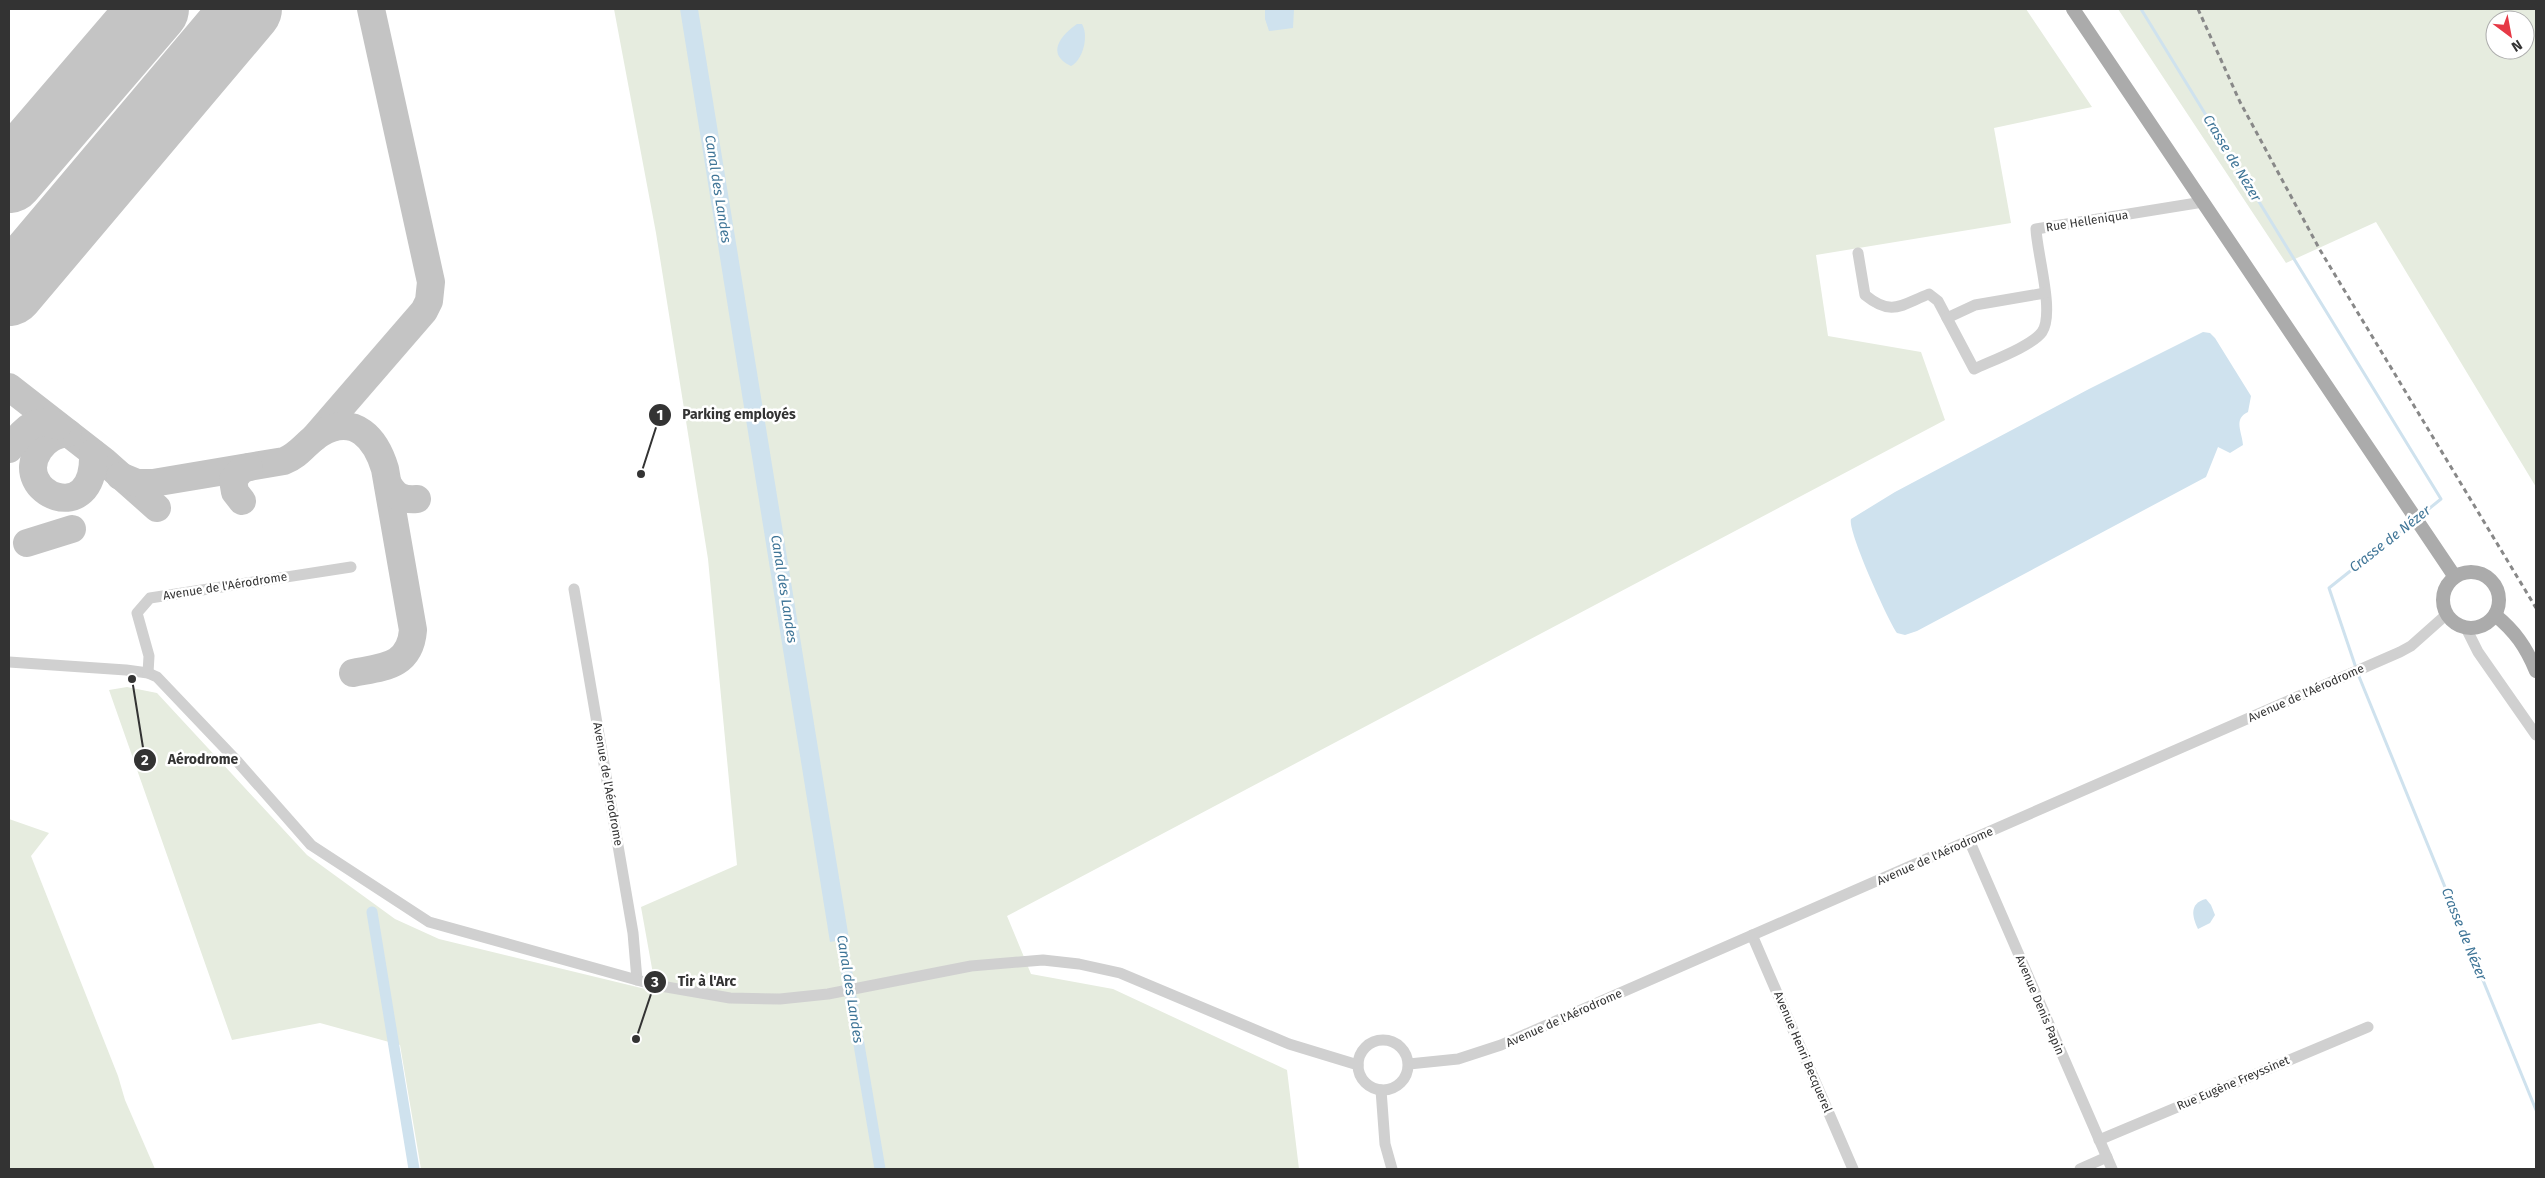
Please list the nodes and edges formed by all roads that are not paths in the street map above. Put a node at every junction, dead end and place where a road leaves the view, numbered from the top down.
1 (2073, 9) edge
2 (2203, 202) junction
3 (1858, 253) dead end
4 (2045, 293) junction
5 (1947, 318) junction
6 (351, 567) dead end
7 (2455, 577) junction
8 (574, 589) dead end
9 (2447, 614) junction
10 (2495, 615) junction
11 (2466, 628) junction
12 (9, 662) edge
13 (2536, 671) edge
14 (148, 673) junction
15 (2536, 735) edge
16 (1969, 840) junction
17 (1752, 936) junction
18 (637, 980) junction
19 (2368, 1027) dead end
20 (1358, 1064) junction
21 (1409, 1064) junction
22 (1381, 1090) junction
23 (2099, 1140) junction
24 (2107, 1157) junction
25 (1392, 1169) edge
26 (1853, 1169) edge
27 (2080, 1169) edge
28 (2112, 1169) edge

1 - 2 main road
2 - 4 street, Rue Helleniqua
2 - 7 main road
3 - 5 street, Rue Helleniqua
4 - 5 street
4 - 5 street, Rue Helleniqua
6 - 14 street, Avenue de l'Aérodrome
7 - 9 main road
7 - 10 main road
8 - 18 street, Avenue de l'Aérodrome
9 - 11 main road
9 - 16 street, Avenue de l'Aérodrome
10 - 11 main road
10 - 13 main road
11 - 15 street
12 - 14 street
14 - 18 street
16 - 17 street, Avenue de l'Aérodrome
16 - 23 street, Avenue Denis Papin
17 - 21 street, Avenue de l'Aérodrome
17 - 26 street, Avenue Henri Becquerel
18 - 20 street
19 - 23 street, Rue Eugène Freyssinet
20 - 21 street
20 - 22 street
21 - 22 street
22 - 25 street
23 - 24 street, Avenue Denis Papin
24 - 27 street
24 - 28 street, Avenue Denis Papin

